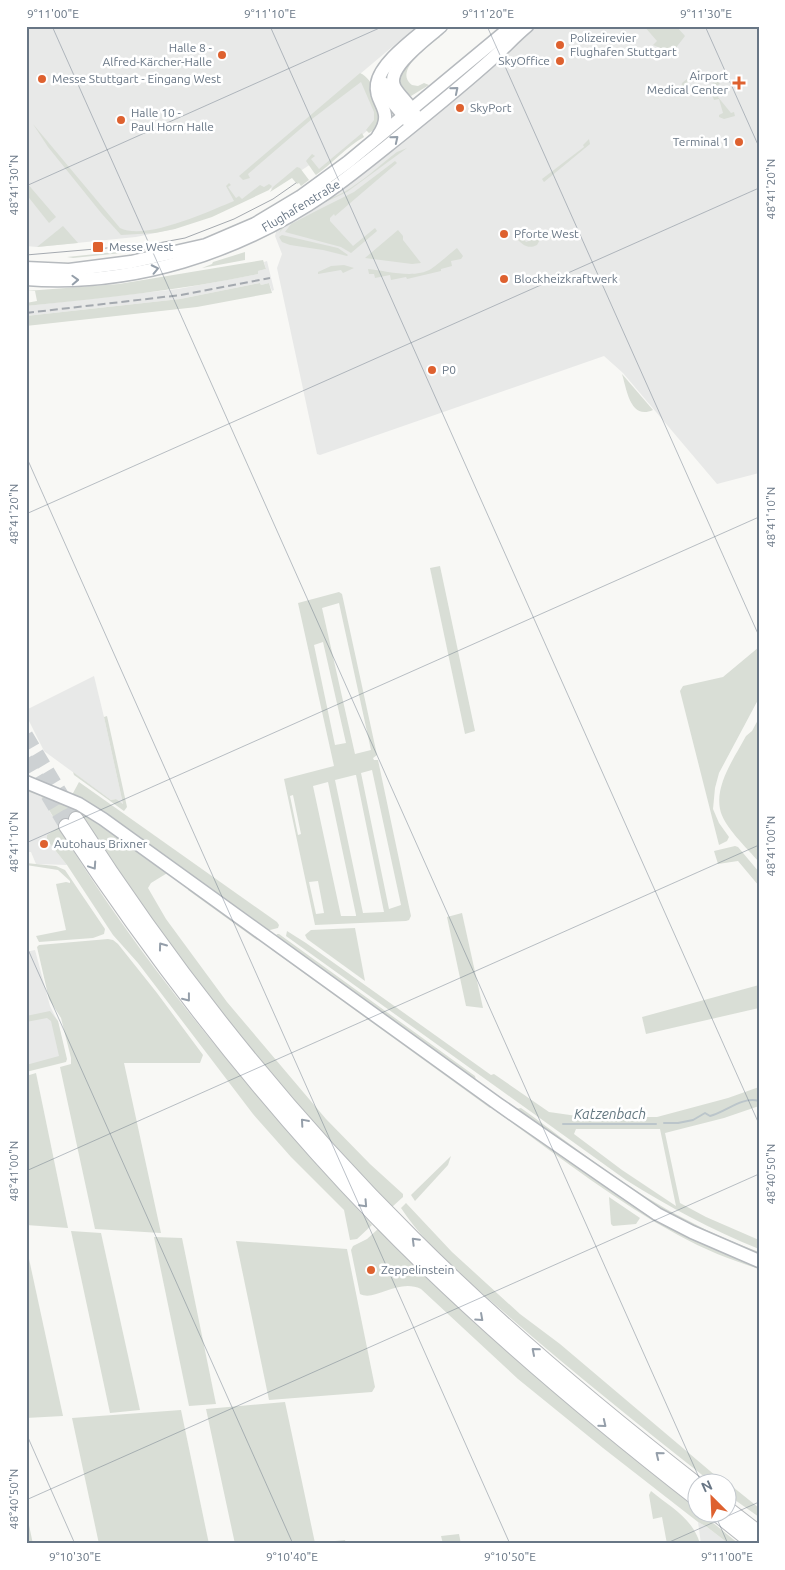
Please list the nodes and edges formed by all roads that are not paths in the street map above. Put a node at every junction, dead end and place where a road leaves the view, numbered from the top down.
1 (429, 26) edge
2 (441, 26) edge
3 (512, 26) edge
4 (527, 26) edge
5 (382, 73) junction
6 (412, 119) junction
7 (372, 143) junction
8 (26, 268) edge
9 (26, 279) edge
10 (26, 782) edge
11 (759, 1261) edge
12 (688, 1477) edge
13 (688, 1492) edge
14 (738, 1517) edge
15 (726, 1522) edge
16 (759, 1533) edge
17 (754, 1544) edge

1 - 5 main road
2 - 6 main road
3 - 6 main road, Flughafenstraße
6 -> 4 main road, Flughafenstraße
5 - 6 main road
5 - 7 main road
6 - 7 main road, Flughafenstraße
9 -> 6 main road, Flughafenstraße
7 - 8 main road, Flughafenstraße
10 - 11 main road
12 -> 13 highway
14 - 16 highway
15 - 17 highway

